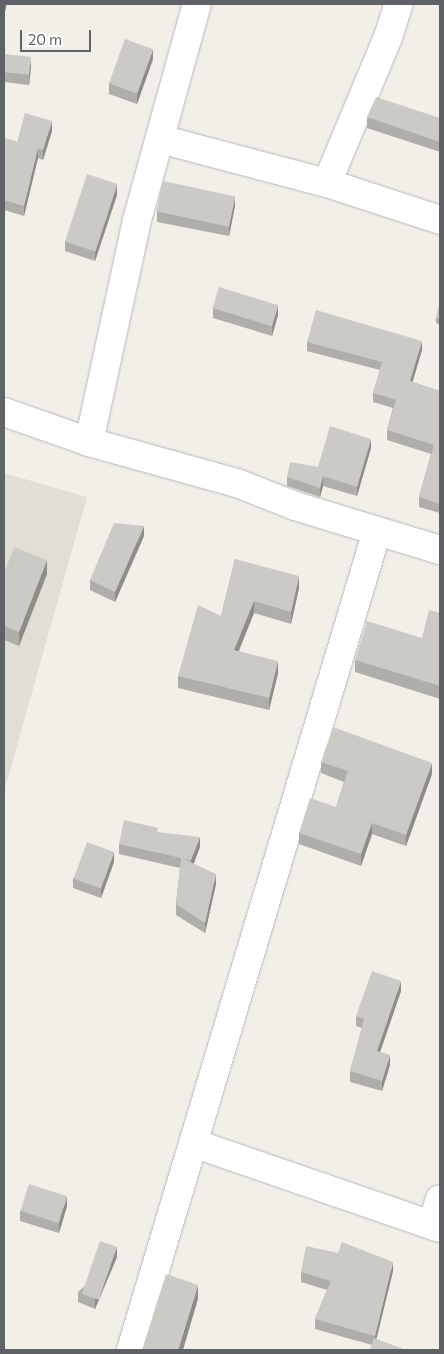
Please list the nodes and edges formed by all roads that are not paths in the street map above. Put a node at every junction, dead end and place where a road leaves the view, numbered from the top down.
1 (197, 4) edge
2 (399, 4) edge
3 (160, 139) junction
4 (327, 183) junction
5 (440, 220) edge
6 (4, 412) edge
7 (89, 442) junction
8 (377, 531) junction
9 (440, 550) edge
10 (193, 1143) junction
11 (440, 1199) edge
12 (436, 1226) edge
13 (131, 1350) edge

1 - 3 street
2 - 4 street
3 - 4 street
3 - 7 street
4 - 5 street
6 - 7 street
7 - 8 street
8 - 9 street
8 - 10 street
10 - 12 street
10 - 13 street
11 - 12 street

